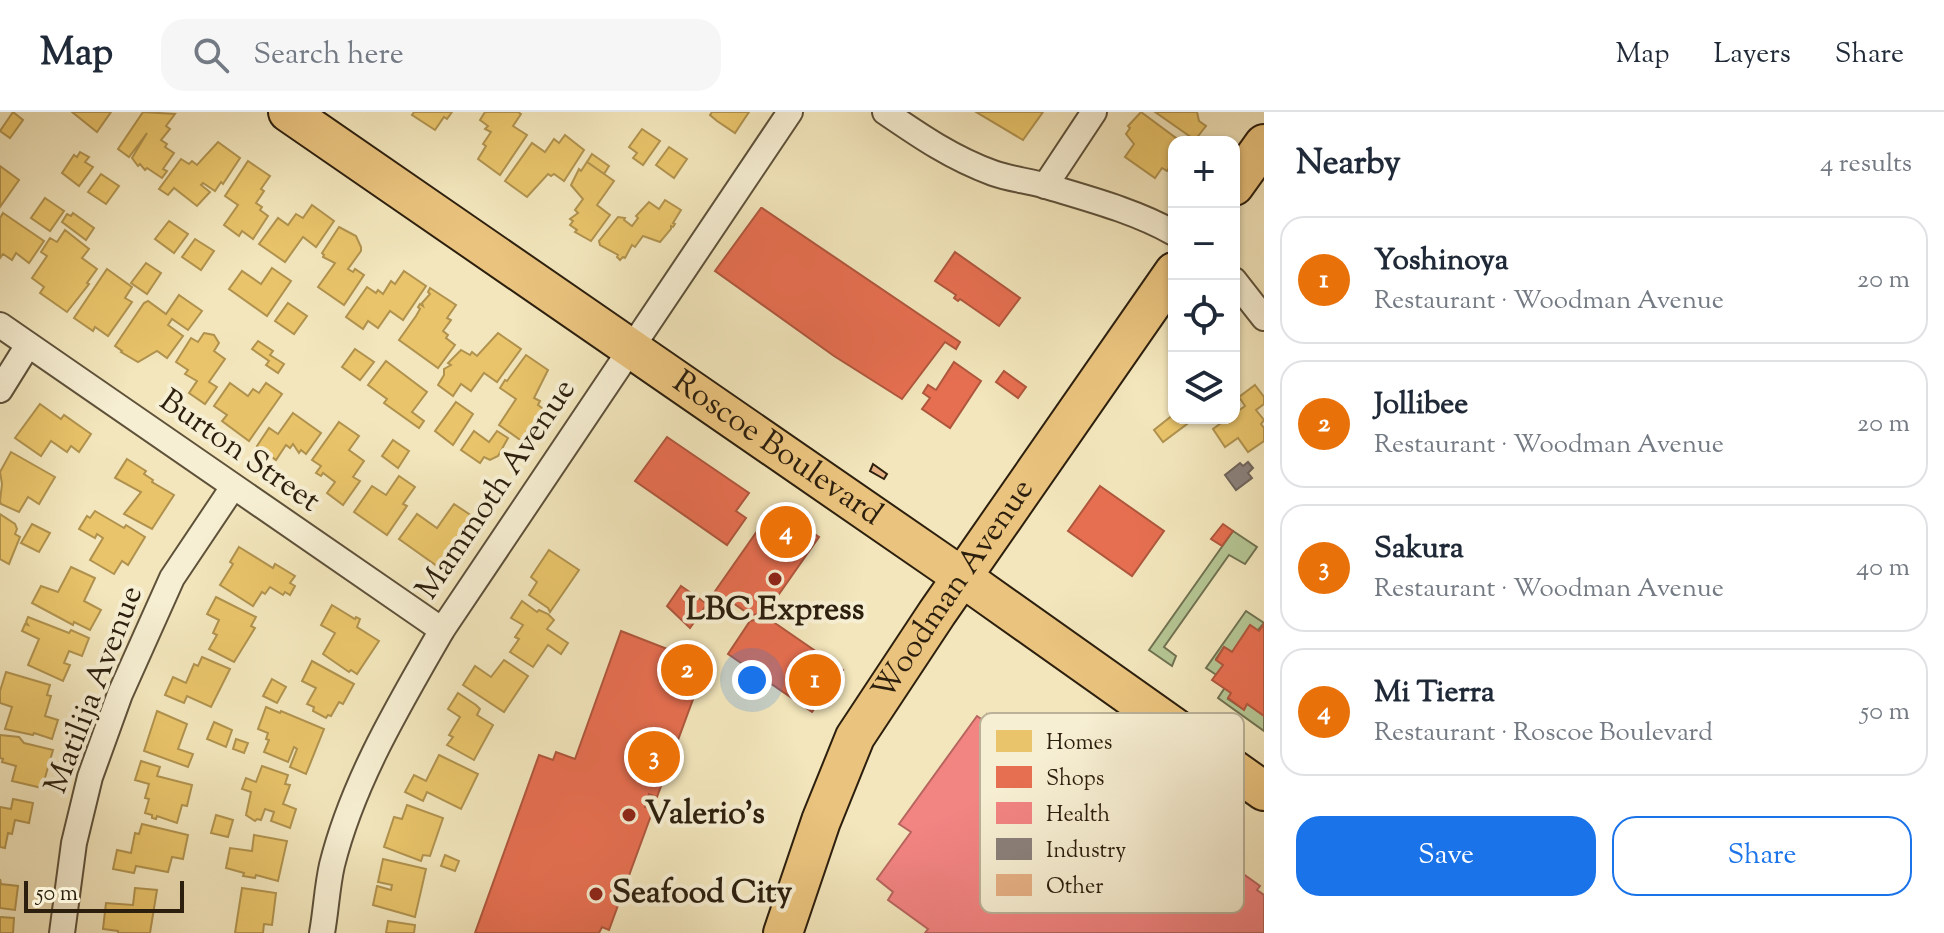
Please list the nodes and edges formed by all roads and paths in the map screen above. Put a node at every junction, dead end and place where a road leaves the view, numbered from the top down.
1 (288, 112) edge
2 (790, 112) edge
3 (885, 112) edge
4 (1094, 112) edge
5 (1264, 144) edge
6 (1240, 178) edge
7 (1045, 186) junction
8 (1168, 230) edge
9 (1168, 280) edge
10 (1240, 288) edge
11 (1264, 318) edge
12 (0, 325) edge
13 (28, 345) junction
14 (629, 348) junction
15 (0, 390) edge
16 (233, 487) junction
17 (962, 577) junction
18 (442, 630) junction
19 (1154, 713) edge
20 (1244, 777) edge
21 (1264, 791) edge
22 (62, 933) edge
23 (322, 933) edge
24 (783, 933) edge

1 - 14 main road, Roscoe Boulevard
2 - 14 street, Mammoth Avenue
3 - 7 street
4 - 7 street
5 - 6 main road
7 - 8 street
9 - 17 main road, Woodman Avenue
10 - 11 street
12 - 13 street, Burton Street
13 - 15 street
13 - 16 street, Burton Street
14 - 17 main road, Roscoe Boulevard
14 - 18 street, Mammoth Avenue
16 - 18 street, Burton Street
16 - 22 street, Matilija Avenue
17 - 19 main road, Roscoe Boulevard
17 - 24 main road, Woodman Avenue
18 - 23 street, Mammoth Avenue
20 - 21 main road, Roscoe Boulevard

